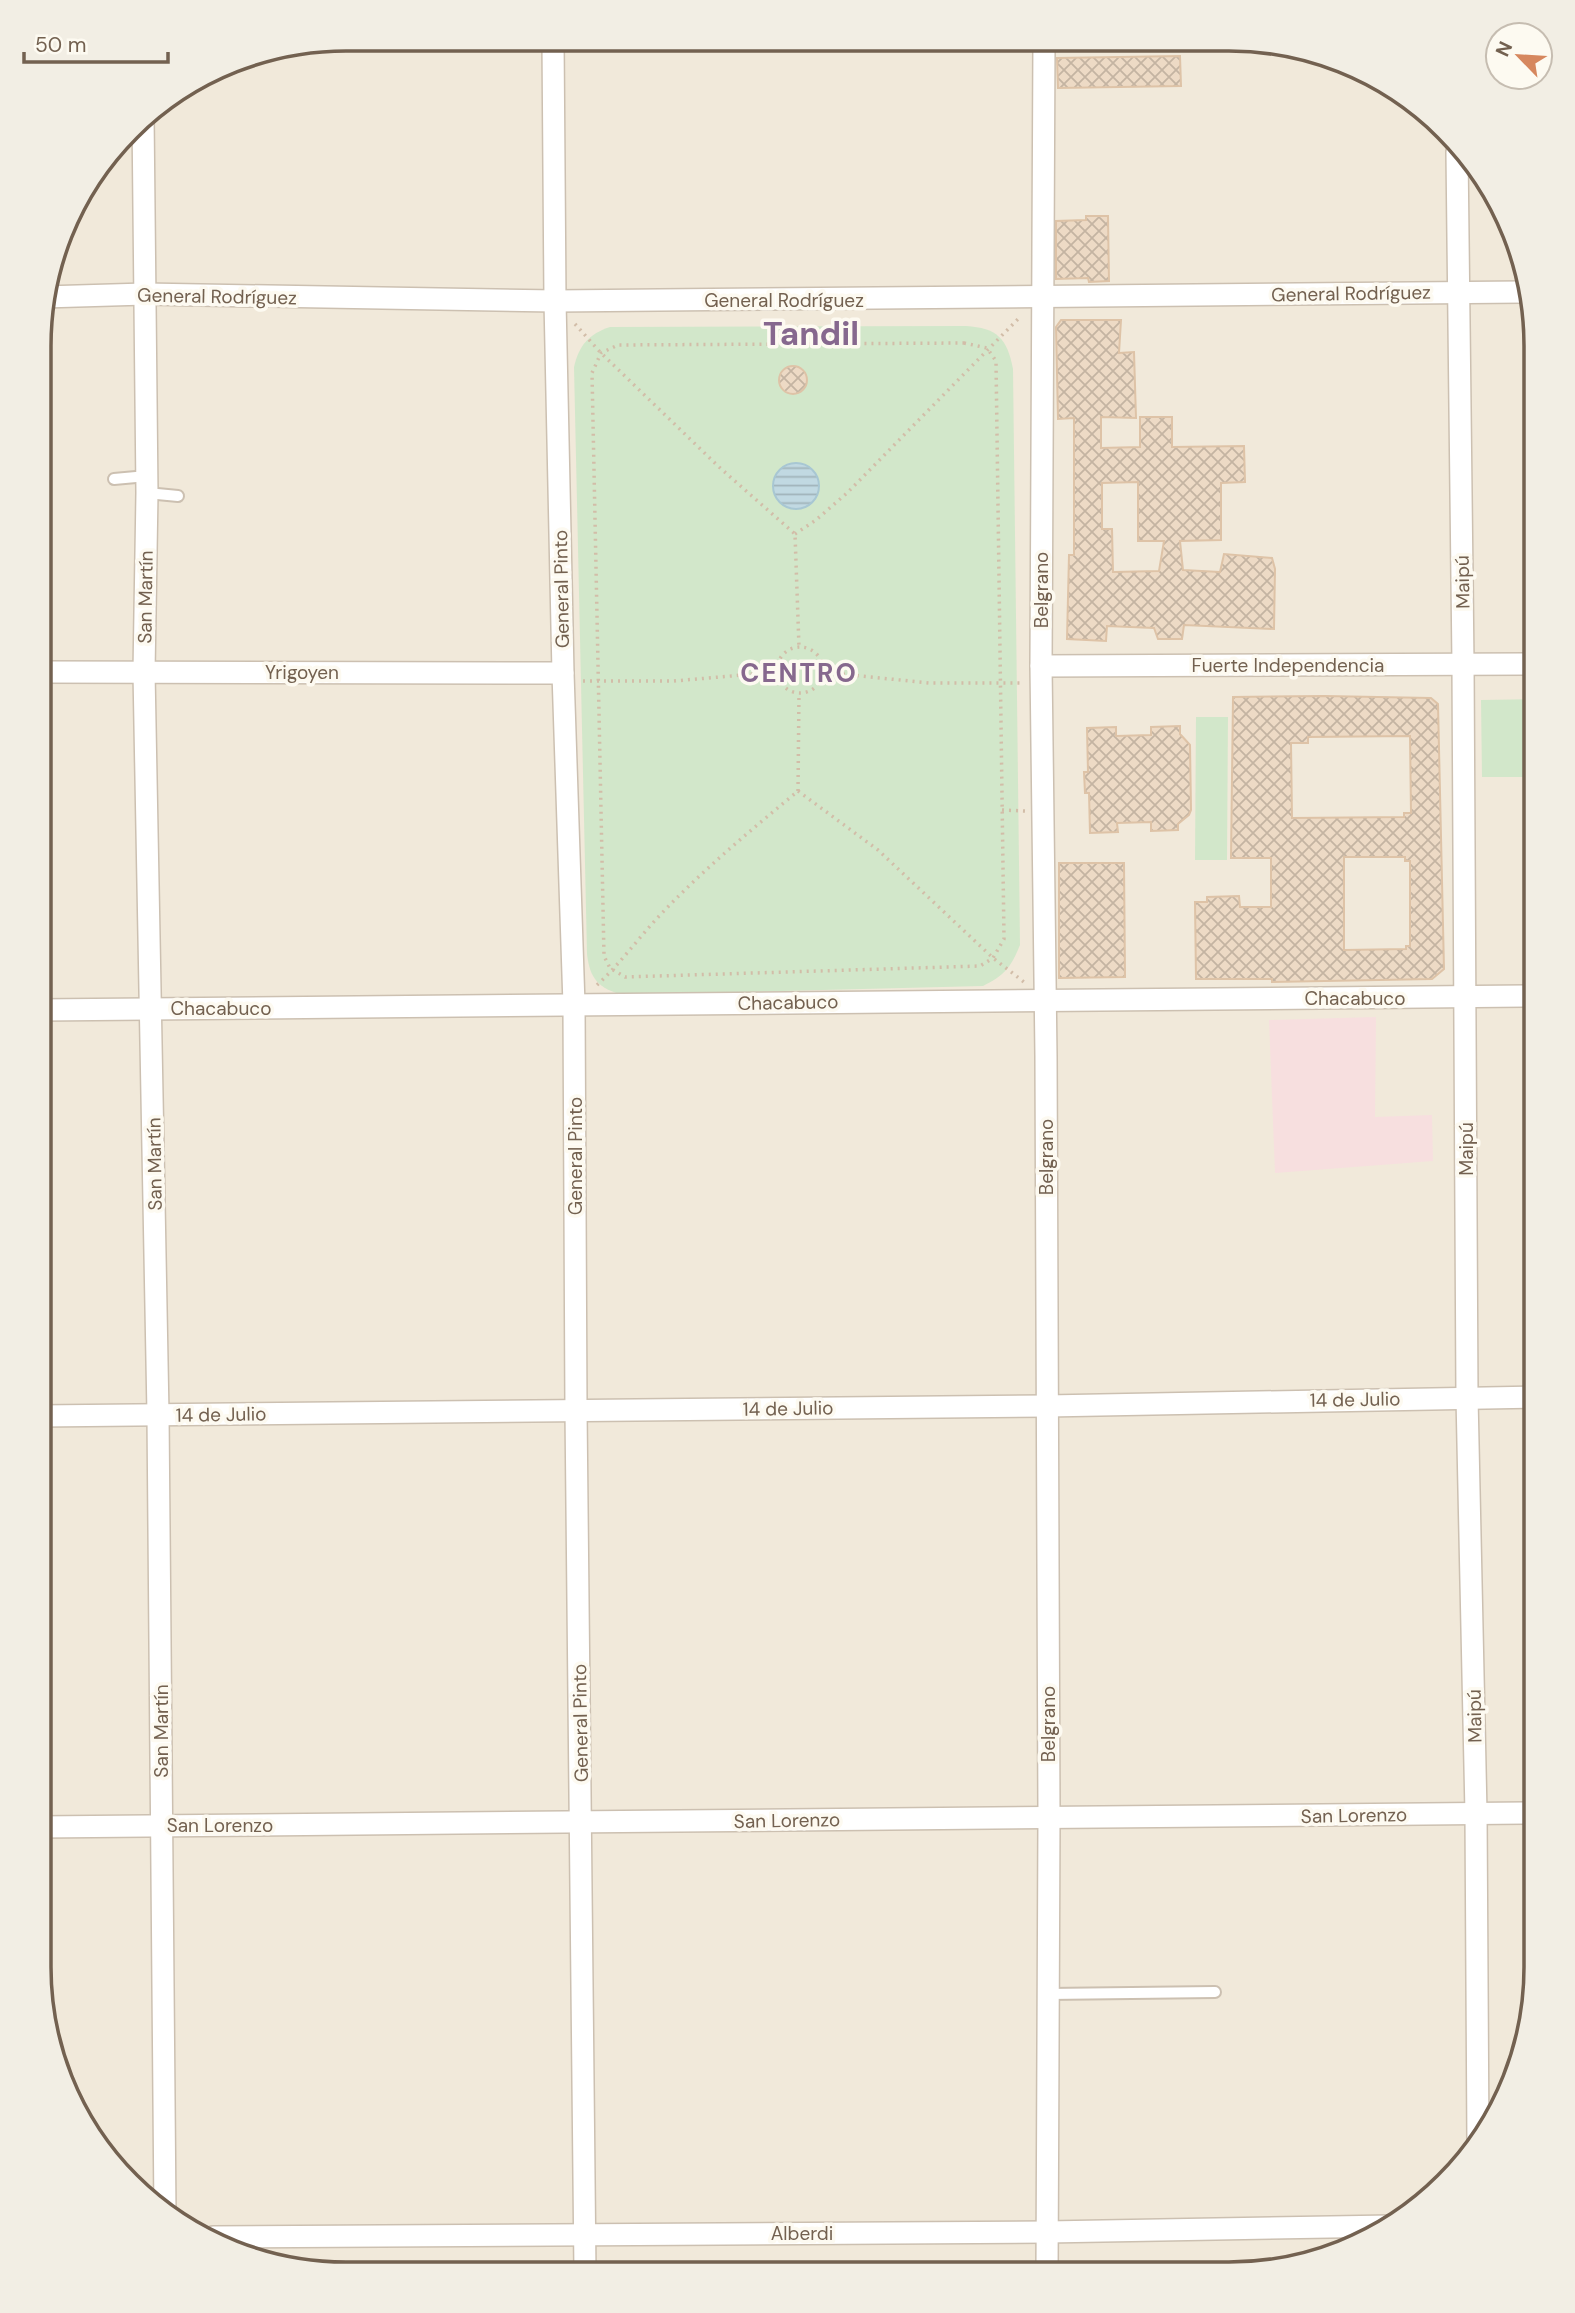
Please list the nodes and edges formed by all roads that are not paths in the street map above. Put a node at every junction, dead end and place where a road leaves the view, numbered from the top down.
1 (553, 51) edge
2 (1044, 51) edge
3 (143, 131) edge
4 (1457, 159) edge
5 (1459, 292) junction
6 (1520, 292) edge
7 (145, 294) junction
8 (55, 297) edge
9 (1041, 297) junction
10 (555, 301) junction
11 (114, 479) dead end
12 (147, 485) junction
13 (178, 496) dead end
14 (1463, 664) junction
15 (1524, 664) edge
16 (51, 672) edge
17 (144, 672) junction
18 (1041, 675) junction
19 (563, 677) junction
20 (1524, 996) edge
21 (1466, 997) junction
22 (1045, 999) junction
23 (574, 1005) junction
24 (152, 1008) junction
25 (51, 1010) edge
26 (1468, 1397) junction
27 (1524, 1397) edge
28 (1046, 1406) junction
29 (576, 1410) junction
30 (158, 1414) junction
31 (51, 1416) edge
32 (1524, 1813) edge
33 (1476, 1814) junction
34 (1049, 1817) junction
35 (582, 1822) junction
36 (161, 1825) junction
37 (51, 1827) edge
38 (1215, 1992) dead end
39 (1048, 1994) junction
40 (1478, 2126) edge
41 (165, 2200) edge
42 (1373, 2225) edge
43 (1046, 2232) junction
44 (585, 2234) junction
45 (226, 2237) edge
46 (585, 2262) edge
47 (1047, 2262) edge

1 - 10 street, General Pinto
2 - 9 street, Belgrano
3 - 7 street, San Martín
4 - 5 street, Maipú
5 - 6 street, General Rodríguez
5 - 9 street, General Rodríguez
5 - 14 street, Maipú
7 - 8 street, General Rodríguez
7 - 10 street, General Rodríguez
7 - 12 street, San Martín
9 - 10 street, General Rodríguez
9 - 18 street, Belgrano
10 - 19 street, General Pinto
11 - 12 lane
12 - 13 lane
12 - 17 street, San Martín
14 - 15 street, Fuerte Independencia
14 - 18 street, Fuerte Independencia
14 - 21 street, Maipú
16 - 17 street, Yrigoyen
17 - 19 street, Yrigoyen
17 - 24 street, San Martín
18 - 22 street, Belgrano
19 - 23 street, General Pinto
20 - 21 street, Chacabuco
21 - 22 street, Chacabuco
21 - 26 street, Maipú
22 - 23 street, Chacabuco
22 - 28 street, Belgrano
23 - 24 street, Chacabuco
23 - 29 street, General Pinto
24 - 25 street, Chacabuco
24 - 30 street, San Martín
26 - 27 street, 14 de Julio
26 - 28 street, 14 de Julio
26 - 33 street, Maipú
28 - 29 street, 14 de Julio
28 - 34 street, Belgrano
29 - 30 street, 14 de Julio
29 - 35 street, General Pinto
30 - 31 street, 14 de Julio
30 - 36 street, San Martín
32 - 33 street, San Lorenzo
33 - 34 street, San Lorenzo
33 - 40 street, Maipú
34 - 35 street, San Lorenzo
34 - 39 street, Belgrano
35 - 36 street, San Lorenzo
35 - 44 street, General Pinto
36 - 37 street, San Lorenzo
36 - 41 street, San Martín
38 - 39 lane
39 - 43 street, Belgrano
42 - 43 street, Alberdi
43 - 44 street, Alberdi
43 - 47 street, Belgrano
44 - 45 street, Alberdi
44 - 46 street, General Pinto

